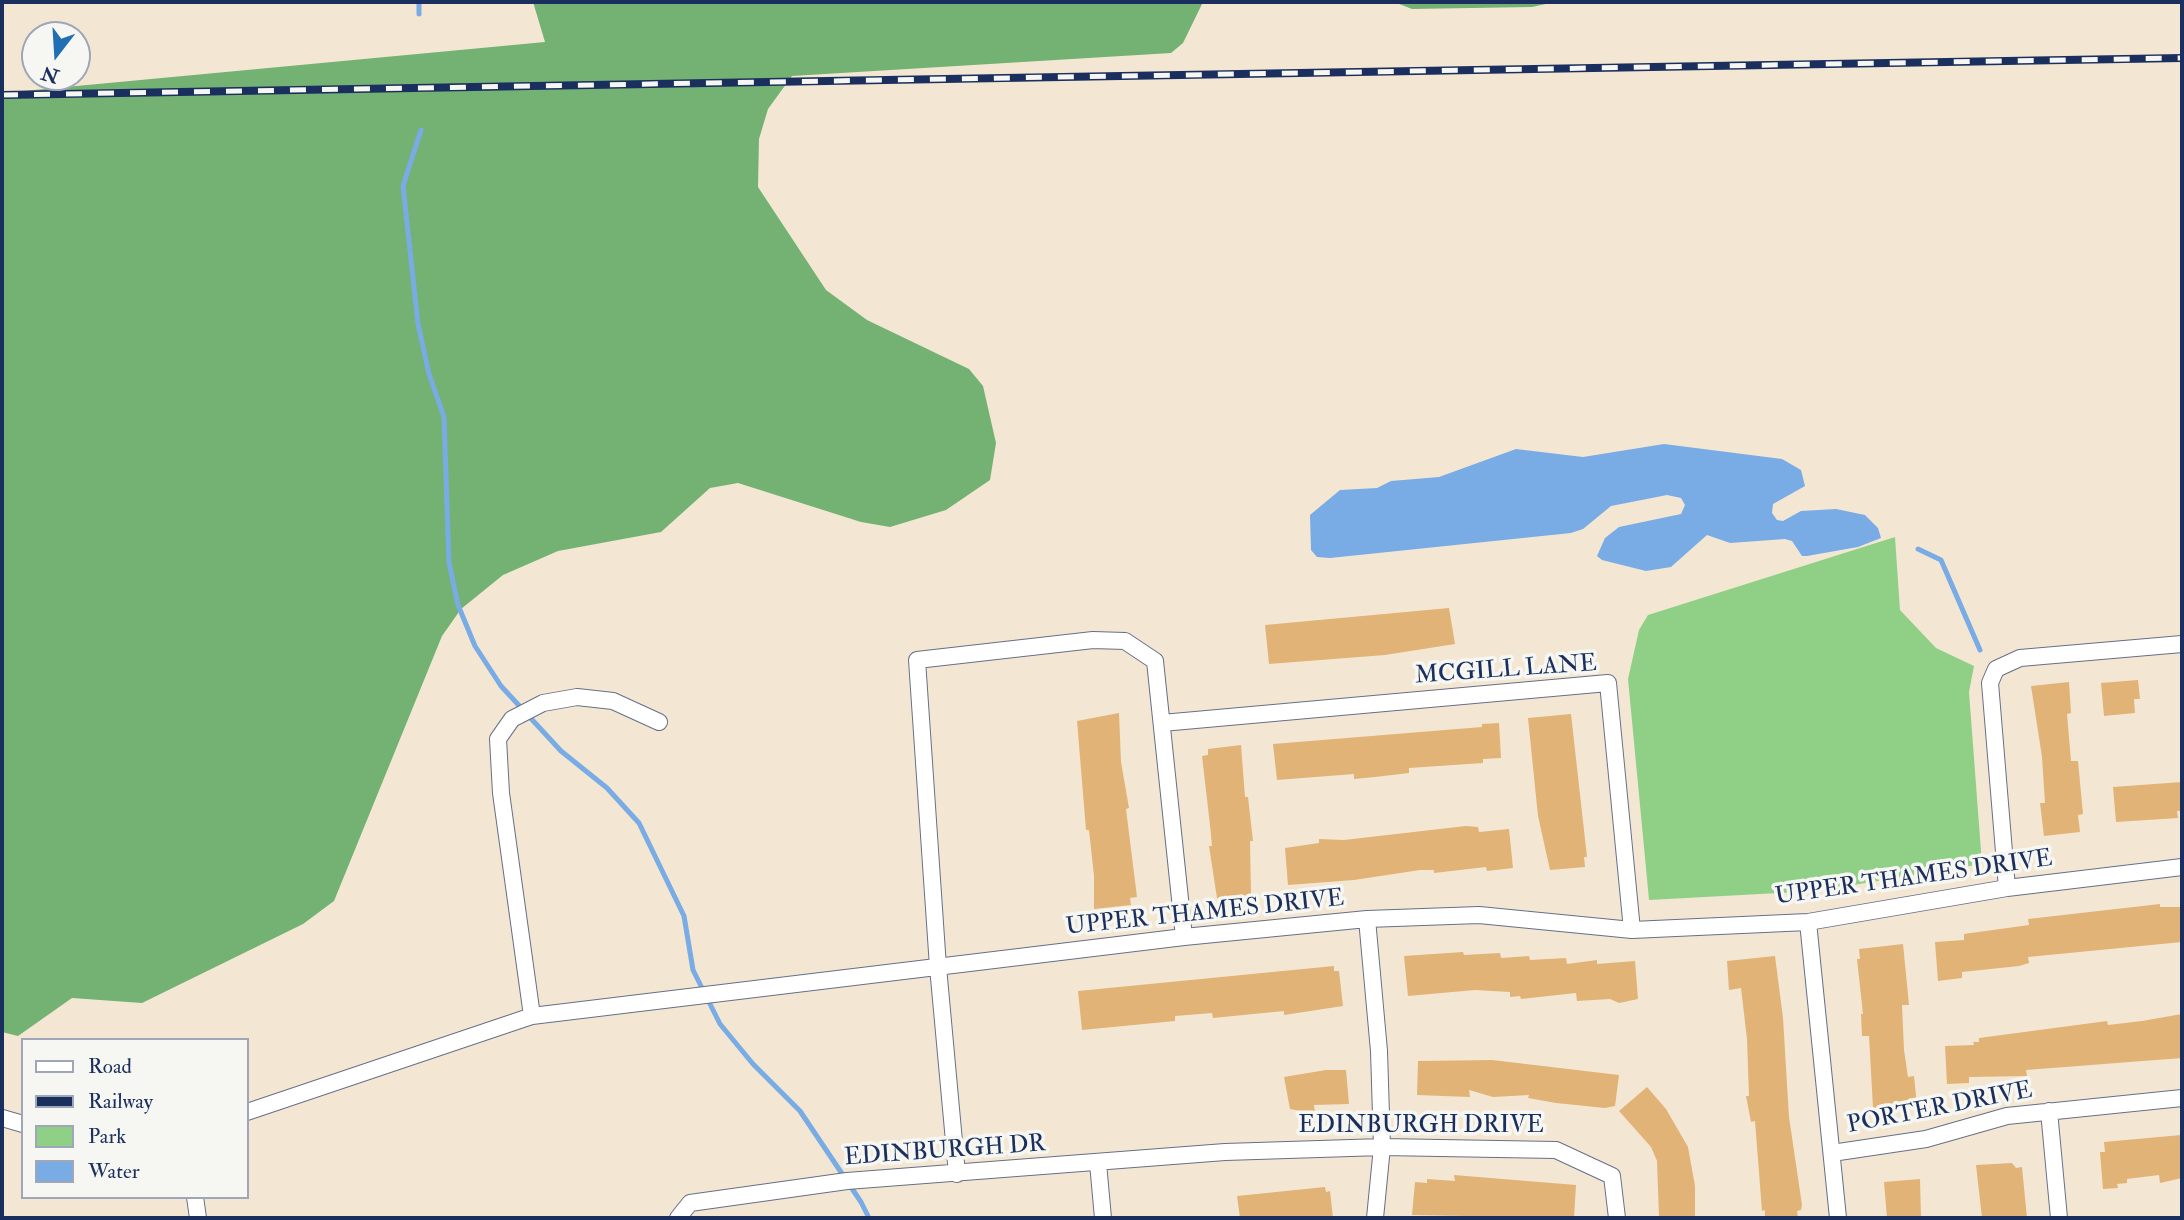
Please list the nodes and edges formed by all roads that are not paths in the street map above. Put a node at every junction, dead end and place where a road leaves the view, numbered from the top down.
1 (2182, 644) edge
2 (659, 722) dead end
3 (1162, 723) junction
4 (2182, 867) edge
5 (2007, 888) junction
6 (1367, 919) junction
7 (1808, 922) junction
8 (1632, 930) junction
9 (1184, 937) junction
10 (938, 967) junction
11 (531, 1016) junction
12 (2182, 1098) edge
13 (2049, 1111) junction
14 (248, 1112) edge
15 (2, 1118) edge
16 (21, 1123) edge
17 (1382, 1147) junction
18 (1224, 1152) joint
19 (1832, 1153) junction
20 (1098, 1163) junction
21 (957, 1174) junction
22 (195, 1199) edge
23 (198, 1218) edge
24 (678, 1218) edge
25 (1103, 1218) edge
26 (1375, 1218) edge
27 (1616, 1218) edge
28 (1838, 1218) edge
29 (2059, 1218) edge

1 - 5 street
2 - 11 street
3 - 8 street, MCGILL LANE
3 - 9 street
3 - 10 street
4 - 5 street, UPPER THAMES DRIVE
5 - 7 street, UPPER THAMES DRIVE
6 - 8 street, UPPER THAMES DRIVE
6 - 9 street, UPPER THAMES DRIVE
6 - 17 street
7 - 8 street, UPPER THAMES DRIVE
7 - 19 street
9 - 10 street, UPPER THAMES DRIVE
10 - 11 street, UPPER THAMES DRIVE
10 - 21 street
11 - 14 street, UPPER THAMES DRIVE
12 - 13 street, PORTER DRIVE
13 - 19 street, PORTER DRIVE
13 - 29 street
15 - 16 street
17 - 18 street, EDINBURGH DRIVE
17 - 26 street
17 - 27 street, EDINBURGH DRIVE
18 - 20 street, EDINBURGH DR
19 - 28 street
20 - 21 street, EDINBURGH DR
20 - 25 street
21 - 24 street, EDINBURGH DR
22 - 23 street

